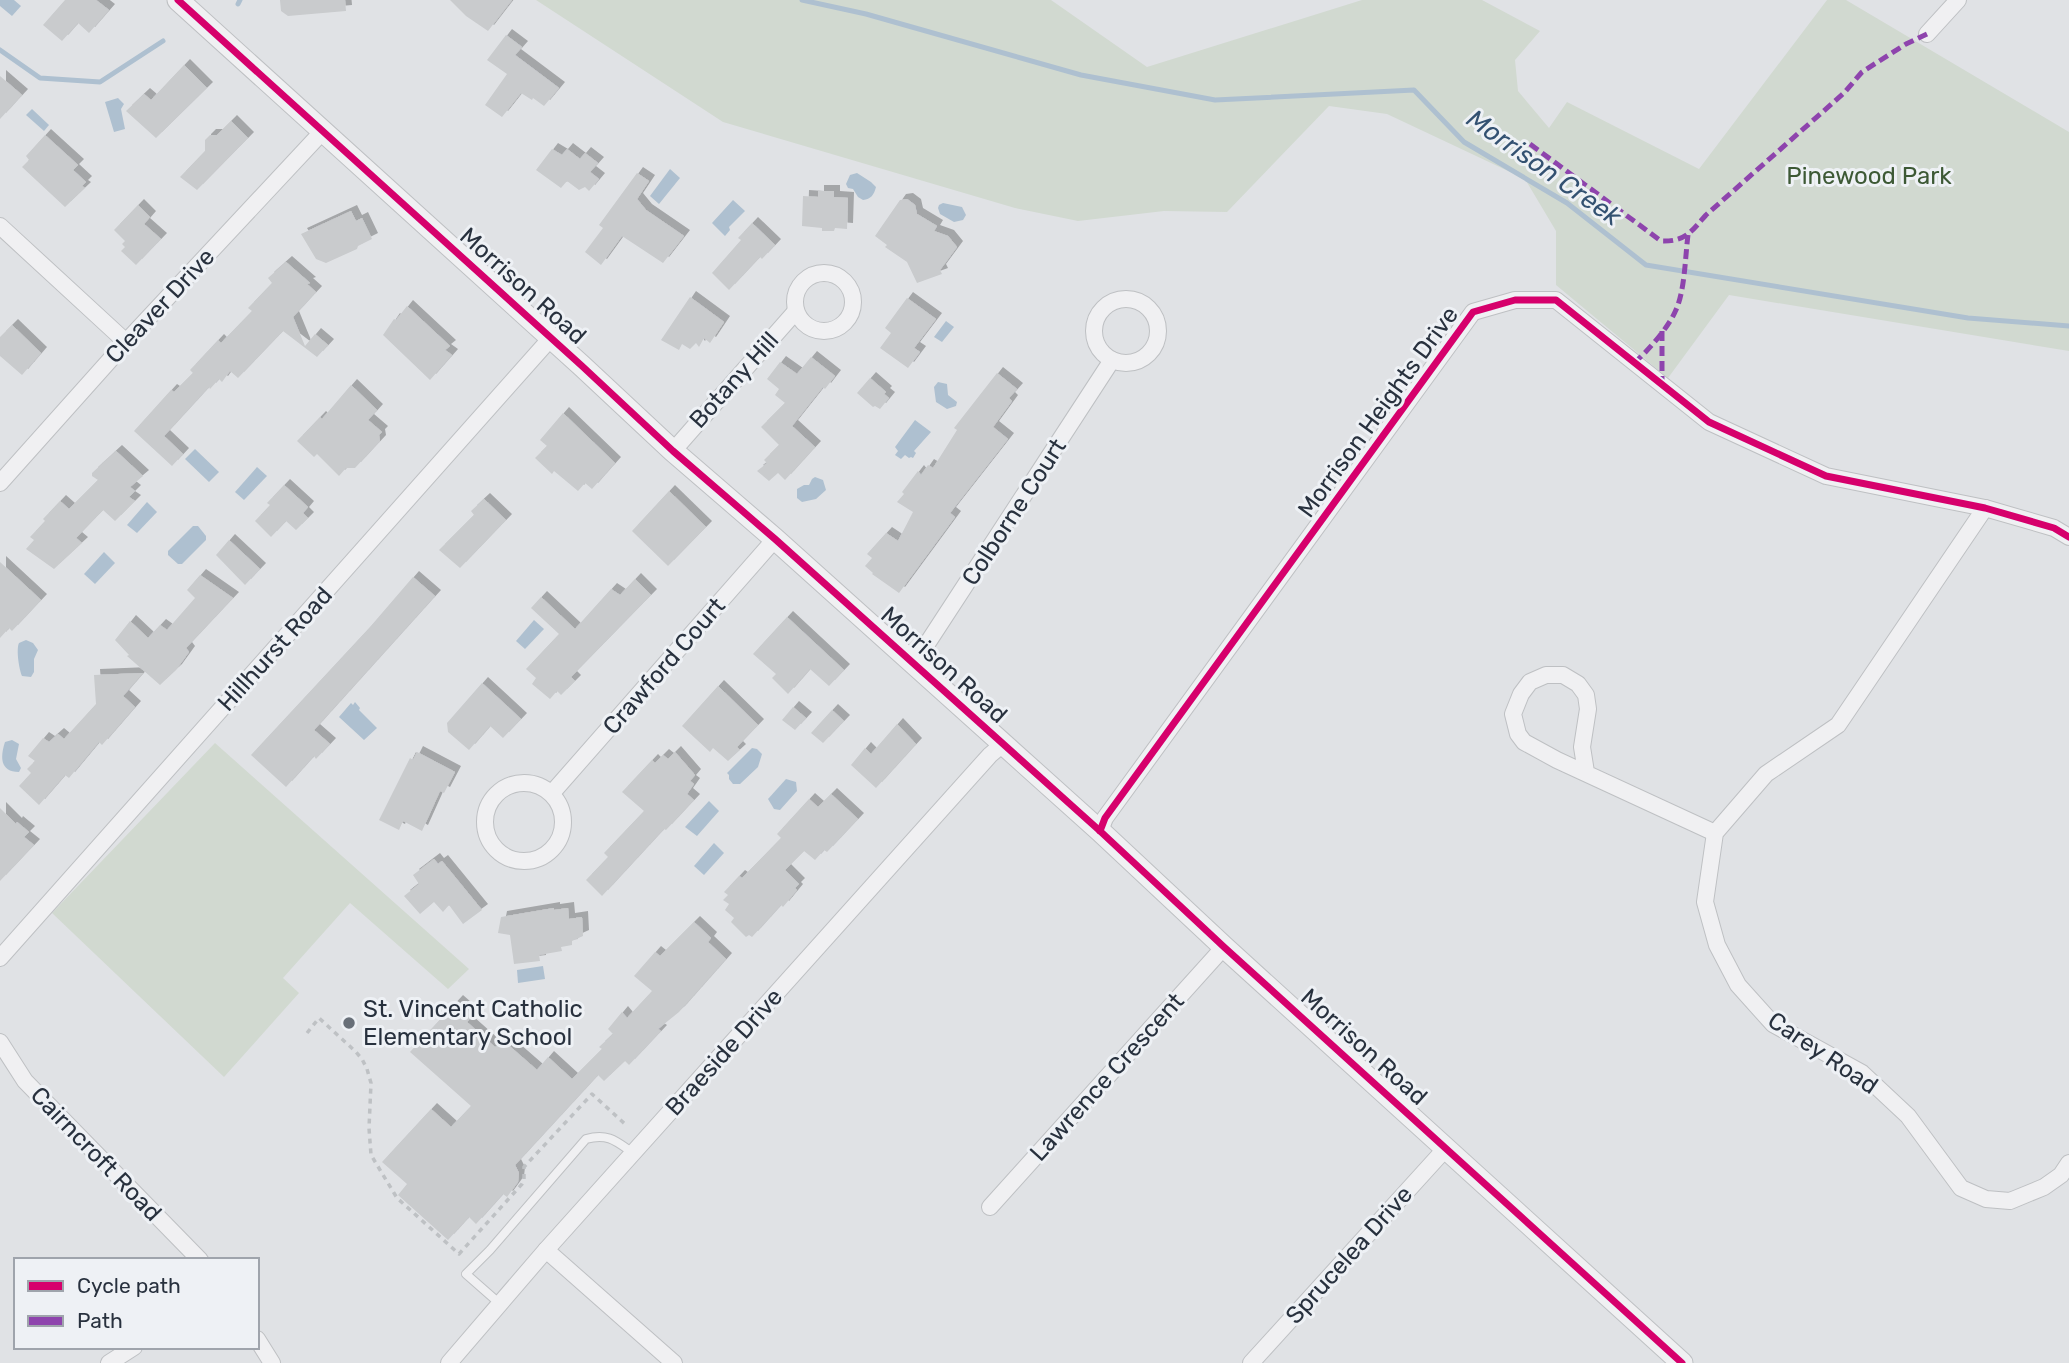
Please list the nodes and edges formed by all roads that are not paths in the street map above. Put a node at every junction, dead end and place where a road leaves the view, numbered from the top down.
1 (178, 0) edge
2 (1958, 0) edge
3 (1927, 34) dead end
4 (323, 131) junction
5 (0, 226) edge
6 (796, 311) dead end
7 (550, 339) junction
8 (126, 342) junction
9 (1112, 360) junction
10 (673, 451) junction
11 (0, 483) edge
12 (1985, 508) junction
13 (2069, 537) edge
14 (775, 539) junction
15 (917, 665) junction
16 (1003, 744) junction
17 (1586, 772) junction
18 (552, 793) junction
19 (1100, 831) junction
20 (1715, 833) junction
21 (1224, 947) junction
22 (0, 958) edge
23 (0, 1042) edge
24 (1447, 1147) junction
25 (633, 1153) junction
26 (2069, 1163) edge
27 (990, 1207) dead end
28 (546, 1250) junction
29 (198, 1258) edge
30 (499, 1303) junction
31 (259, 1342) edge
32 (132, 1349) edge
33 (1671, 1360) edge
34 (109, 1363) edge
35 (272, 1363) edge
36 (449, 1363) edge
37 (674, 1363) edge
38 (1251, 1363) edge

1 - 4 street, Morrison Road
2 - 3 street
4 - 7 street, Morrison Road
4 - 8 street, Cleaver Drive
5 - 8 street
6 - 10 street, Botany Hill
7 - 10 street, Morrison Road
7 - 22 street, Hillhurst Road
8 - 11 street, Cleaver Drive
9 - 9 street
9 - 15 street, Colborne Court
10 - 14 street, Morrison Road
12 - 13 street, Morrison Heights Drive
12 - 19 street, Morrison Heights Drive
12 - 20 street
14 - 15 street, Morrison Road
14 - 18 street, Crawford Court
15 - 16 street, Morrison Road
16 - 19 street, Morrison Road
16 - 25 street, Braeside Drive
17 - 17 street
17 - 20 street
18 - 18 street
19 - 21 street, Morrison Road
20 - 26 street, Carey Road
21 - 24 street, Morrison Road
21 - 27 street, Lawrence Crescent
23 - 29 street, Cairncroft Road
24 - 33 street, Morrison Road
24 - 38 street, Sprucelea Drive
25 - 28 street, Braeside Drive
25 - 30 lane
28 - 30 street, Braeside Drive
28 - 37 street
30 - 36 street, Braeside Drive
31 - 35 street
32 - 34 street

